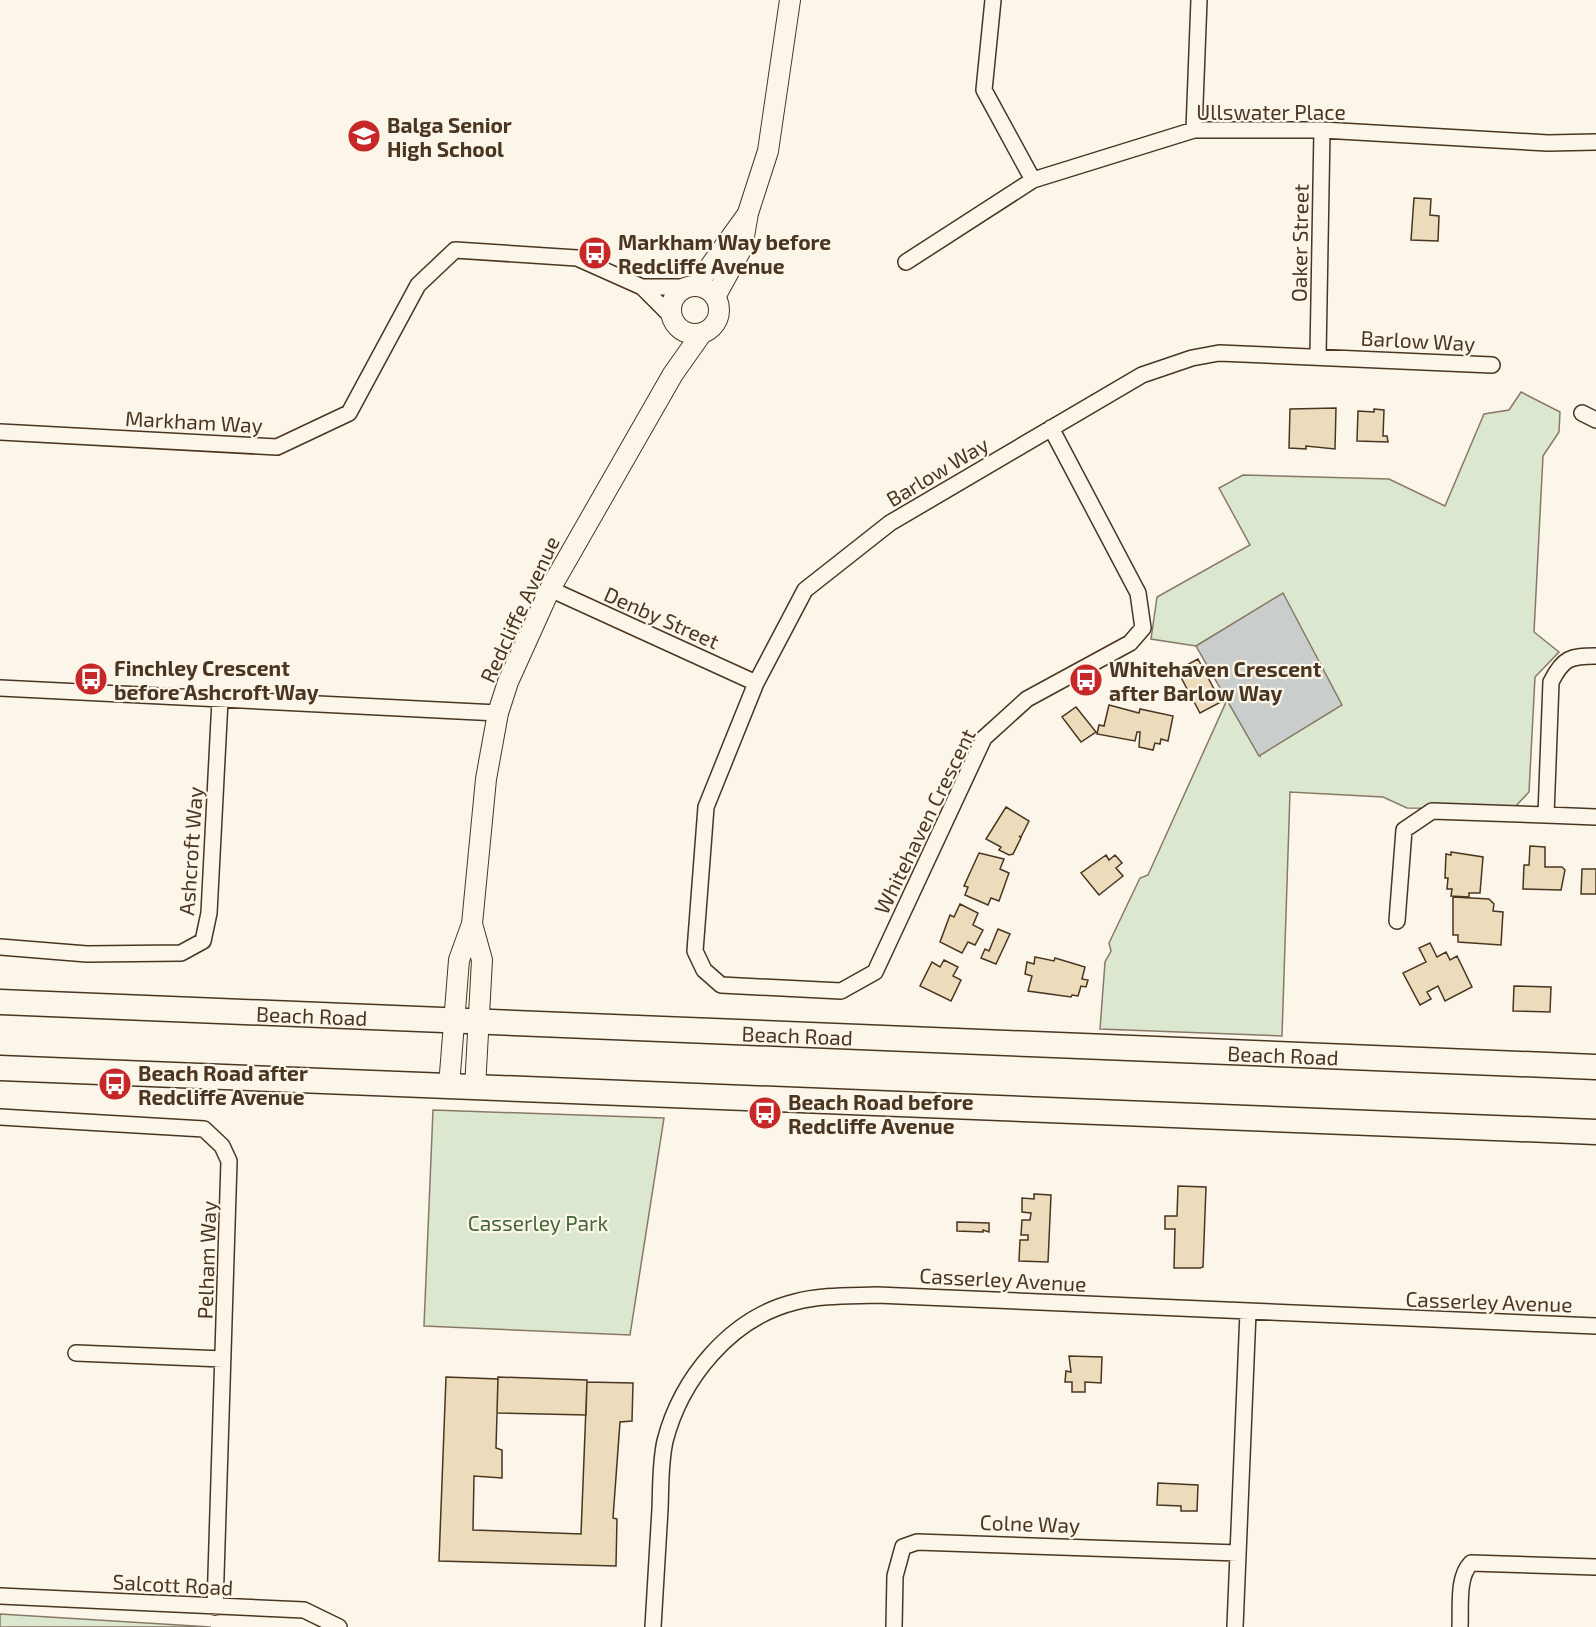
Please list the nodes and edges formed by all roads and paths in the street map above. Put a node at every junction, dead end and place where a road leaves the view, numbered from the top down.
1 (790, 0) edge
2 (993, 0) edge
3 (1199, 0) edge
4 (1194, 130) junction
5 (1322, 130) junction
6 (1596, 142) edge
7 (1033, 180) junction
8 (748, 213) junction
9 (906, 262) dead end
10 (642, 287) junction
11 (692, 287) junction
12 (715, 297) junction
13 (674, 320) junction
14 (702, 333) junction
15 (1318, 356) junction
16 (1492, 365) dead end
17 (673, 374) junction
18 (1582, 413) dead end
19 (1596, 420) edge
20 (1051, 428) junction
21 (0, 432) edge
22 (550, 589) junction
23 (1596, 656) edge
24 (756, 683) junction
25 (0, 687) edge
26 (220, 700) junction
27 (498, 713) junction
28 (1546, 815) junction
29 (1596, 817) edge
30 (1397, 921) dead end
31 (472, 924) junction
32 (0, 947) edge
33 (704, 970) joint
34 (0, 1002) edge
35 (454, 1022) junction
36 (478, 1023) junction
37 (1596, 1067) edge
38 (0, 1068) edge
39 (450, 1086) junction
40 (475, 1088) junction
41 (0, 1117) edge
42 (1596, 1132) edge
43 (1248, 1312) junction
44 (1596, 1326) edge
45 (76, 1353) dead end
46 (223, 1359) junction
47 (1238, 1553) junction
48 (1596, 1567) edge
49 (0, 1596) edge
50 (215, 1607) junction
51 (339, 1627) edge
52 (653, 1627) edge
53 (894, 1627) edge
54 (1235, 1627) edge
55 (1460, 1627) edge

1 - 8 street
2 - 7 street
3 - 4 street
4 - 5 street, Ullswater Place
4 - 7 street, Ullswater Place
5 - 6 street, Ullswater Place
5 - 15 street, Oaker Street
7 - 9 street, Ullswater Place
8 - 11 street
8 - 12 street
10 - 11 street, Markham Way
10 - 13 street, Markham Way
10 - 21 street, Markham Way
11 - 12 street
11 - 13 street
12 - 14 street
13 - 14 street
13 - 17 street, Redcliffe Avenue
14 - 17 street, Redcliffe Avenue
15 - 16 street, Barlow Way
15 - 20 street, Barlow Way
17 - 22 street, Redcliffe Avenue
18 - 19 street
20 - 24 street, Barlow Way
20 - 33 street, Whitehaven Crescent
22 - 24 street, Denby Street
22 - 27 street, Redcliffe Avenue
23 - 28 street
24 - 33 street, Barlow Way
25 - 26 street
26 - 27 street
26 - 32 street, Ashcroft Way
27 - 31 street, Redcliffe Avenue
28 - 29 street
28 - 30 street
31 - 35 street, Redcliffe Avenue
31 - 36 street, Redcliffe Avenue
34 - 35 main road, Beach Road
35 - 36 main road, Beach Road
35 - 39 street, Redcliffe Avenue
36 - 37 main road, Beach Road
36 - 40 street, Redcliffe Avenue
38 - 39 main road
39 - 40 main road
40 - 42 main road
41 - 46 street, Pelham Way
43 - 44 street, Casserley Avenue
43 - 47 street
43 - 52 street, Casserley Avenue
45 - 46 street
46 - 50 street, Pelham Way
47 - 53 street, Colne Way
47 - 54 street
48 - 55 street
49 - 50 street, Salcott Road
50 - 51 street, Salcott Road

